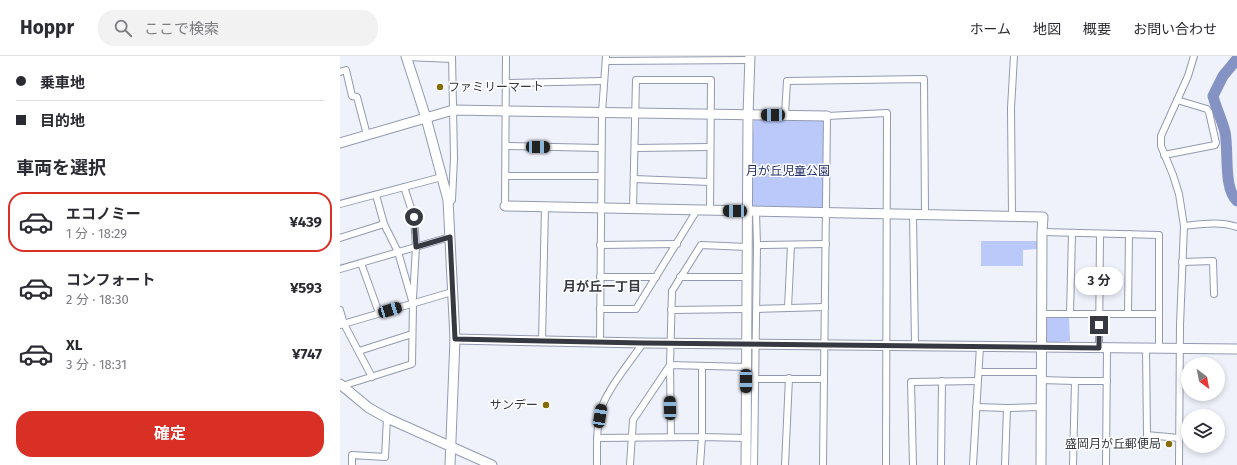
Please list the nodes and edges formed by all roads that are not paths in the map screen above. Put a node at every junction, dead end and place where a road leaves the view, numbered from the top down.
1 (506, 56) edge
2 (1014, 56) edge
3 (1194, 56) edge
4 (406, 57) edge
5 (452, 57) edge
6 (750, 58) edge
7 (606, 59) edge
8 (340, 72) edge
9 (603, 81) junction
10 (506, 83) junction
11 (1177, 100) junction
12 (453, 110) junction
13 (506, 111) junction
14 (602, 113) junction
15 (635, 113) junction
16 (710, 114) junction
17 (748, 115) junction
18 (785, 115) junction
19 (827, 116) junction
20 (426, 118) junction
21 (367, 135) junction
22 (340, 143) edge
23 (506, 146) junction
24 (710, 147) junction
25 (601, 148) junction
26 (634, 148) junction
27 (1164, 155) junction
28 (506, 176) junction
29 (601, 176) junction
30 (442, 178) junction
31 (634, 179) junction
32 (710, 182) junction
33 (404, 187) junction
34 (376, 195) junction
35 (448, 200) junction
36 (340, 204) edge
37 (505, 206) joint
38 (546, 207) junction
39 (601, 208) junction
40 (633, 209) junction
41 (697, 210) junction
42 (710, 210) junction
43 (752, 211) junction
44 (826, 212) junction
45 (886, 214) junction
46 (914, 214) junction
47 (925, 214) junction
48 (1012, 216) junction
49 (384, 224) junction
50 (1184, 226) junction
51 (1237, 227) edge
52 (1042, 232) junction
53 (1072, 233) junction
54 (1100, 234) junction
55 (1129, 234) junction
56 (450, 237) junction
57 (340, 238) edge
58 (677, 244) junction
59 (826, 244) junction
60 (600, 245) junction
61 (757, 245) junction
62 (791, 245) junction
63 (416, 247) junction
64 (747, 247) junction
65 (398, 252) junction
66 (1182, 262) junction
67 (361, 263) junction
68 (340, 269) edge
69 (680, 276) junction
70 (600, 277) junction
71 (656, 277) junction
72 (747, 277) junction
73 (452, 292) junction
74 (1214, 294) dead end
75 (413, 304) junction
76 (826, 307) junction
77 (788, 308) junction
78 (600, 309) junction
79 (747, 309) junction
80 (756, 309) junction
81 (340, 310) edge
82 (671, 310) junction
83 (380, 313) junction
84 (1100, 313) junction
85 (1042, 314) junction
86 (1070, 314) junction
87 (1128, 314) junction
88 (1159, 314) junction
89 (342, 325) edge
90 (412, 334) junction
91 (455, 339) junction
92 (542, 340) junction
93 (600, 342) junction
94 (643, 343) junction
95 (670, 343) junction
96 (747, 343) junction
97 (756, 343) junction
98 (825, 344) junction
99 (886, 345) junction
100 (915, 346) junction
101 (980, 346) junction
102 (1041, 347) junction
103 (1103, 348) junction
104 (1146, 348) junction
105 (1159, 348) junction
106 (1179, 349) junction
107 (1237, 350) edge
108 (359, 351) junction
109 (670, 365) junction
110 (702, 366) junction
111 (747, 367) junction
112 (979, 372) junction
113 (1041, 376) junction
114 (372, 377) junction
115 (789, 378) junction
116 (756, 379) junction
117 (824, 379) junction
118 (942, 381) junction
119 (978, 381) junction
120 (1075, 381) junction
121 (1107, 381) junction
122 (341, 385) edge
123 (976, 407) junction
124 (1041, 407) junction
125 (1007, 408) junction
126 (387, 418) junction
127 (632, 437) junction
128 (671, 437) junction
129 (702, 437) junction
130 (597, 438) junction
131 (746, 438) junction
132 (1179, 438) junction
133 (450, 446) junction
134 (352, 465) edge
135 (450, 465) edge
136 (492, 465) edge
137 (597, 465) edge
138 (630, 465) edge
139 (700, 465) edge
140 (746, 465) edge
141 (754, 465) edge
142 (785, 465) edge
143 (822, 465) edge
144 (886, 465) edge
145 (913, 465) edge
146 (941, 465) edge
147 (973, 465) edge
148 (1005, 465) edge
149 (1041, 465) edge
150 (1073, 465) edge
151 (1106, 465) edge
152 (1179, 465) edge

1 - 10 street
2 - 48 street
3 - 11 street
4 - 5 street
4 - 20 street
5 - 12 street
6 - 7 street
6 - 17 street
7 - 9 street
8 - 21 street
9 - 10 street
9 - 14 street
10 - 13 street
11 - 27 street
11 - 27 street
12 - 13 street
12 - 20 street
12 - 35 street
13 - 14 street
13 - 23 street
14 - 15 street
14 - 25 street
15 - 16 street
15 - 16 street
15 - 26 street
16 - 17 street
16 - 24 street
17 - 18 street
17 - 43 street
18 - 19 street
18 - 47 street
19 - 44 street
19 - 45 street
20 - 21 street
20 - 30 street
21 - 22 street
23 - 25 street
23 - 28 street
24 - 26 street
24 - 32 street
25 - 29 street
26 - 31 street
27 - 50 street
28 - 29 street
28 - 37 street
29 - 39 street
30 - 33 street
30 - 35 street
31 - 32 street
31 - 40 street
32 - 42 street
33 - 34 street
33 - 63 street
34 - 36 street
34 - 49 street
35 - 56 street
37 - 38 street
38 - 39 street
38 - 92 street
39 - 40 street
39 - 60 street
40 - 41 street
41 - 42 street
41 - 58 street
42 - 43 street
43 - 44 street
43 - 61 street
43 - 64 street
44 - 45 street
44 - 59 street
45 - 46 street
45 - 99 street
46 - 47 street
46 - 100 street
47 - 48 street
48 - 52 street
49 - 57 street
49 - 65 street
50 - 51 street
50 - 66 street
52 - 53 street
52 - 85 street
53 - 54 street
53 - 86 street
54 - 55 street
54 - 84 street
55 - 87 street
55 - 88 street
56 - 63 street
56 - 73 street
58 - 60 street
58 - 71 street
59 - 62 street
59 - 76 street
60 - 70 street
61 - 62 street
61 - 80 street
62 - 77 street
63 - 65 street
63 - 75 street
64 - 69 street
64 - 72 street
65 - 67 street
65 - 75 street
66 - 74 street
66 - 106 street
67 - 68 street
67 - 83 street
69 - 72 street
69 - 82 street
70 - 71 street
70 - 78 street
71 - 78 street
72 - 79 street
73 - 75 street
73 - 91 street
75 - 83 street
75 - 90 street
76 - 77 street
76 - 98 street
77 - 80 street
78 - 93 street
79 - 82 street
79 - 96 street
80 - 97 street
81 - 89 street
82 - 95 street
83 - 89 street
84 - 86 street
84 - 87 street
84 - 103 street
85 - 86 street
85 - 102 street
87 - 88 street
88 - 105 street
89 - 108 street
90 - 108 street
90 - 114 street
91 - 92 street
91 - 133 street
92 - 93 street
93 - 94 street
94 - 95 street
94 - 130 street
95 - 96 street
95 - 109 street
96 - 97 street
96 - 111 street
97 - 98 street
97 - 116 street
98 - 99 street
98 - 117 street
99 - 100 street
99 - 144 street
100 - 101 street
101 - 102 street
101 - 112 street
102 - 103 street
102 - 113 street
103 - 104 street
103 - 121 street
104 - 105 street
104 - 132 street
105 - 106 street
106 - 107 street
106 - 132 street
108 - 114 street
109 - 110 street
109 - 127 street
109 - 128 street
110 - 111 street
110 - 129 street
111 - 131 street
112 - 113 street
112 - 119 street
113 - 120 street
113 - 124 street
114 - 122 street
115 - 116 street
115 - 117 street
115 - 142 street
116 - 141 street
117 - 143 street
118 - 119 street
118 - 145 street
118 - 146 street
119 - 123 street
120 - 121 street
120 - 150 street
121 - 151 street
122 - 126 street
123 - 125 street
123 - 147 street
124 - 125 street
124 - 149 street
125 - 148 street
126 - 133 street
126 - 134 street
127 - 128 street
127 - 130 street
127 - 138 street
128 - 129 street
129 - 131 street
129 - 139 street
130 - 137 street
131 - 140 street
132 - 152 street
133 - 135 street
133 - 136 street

